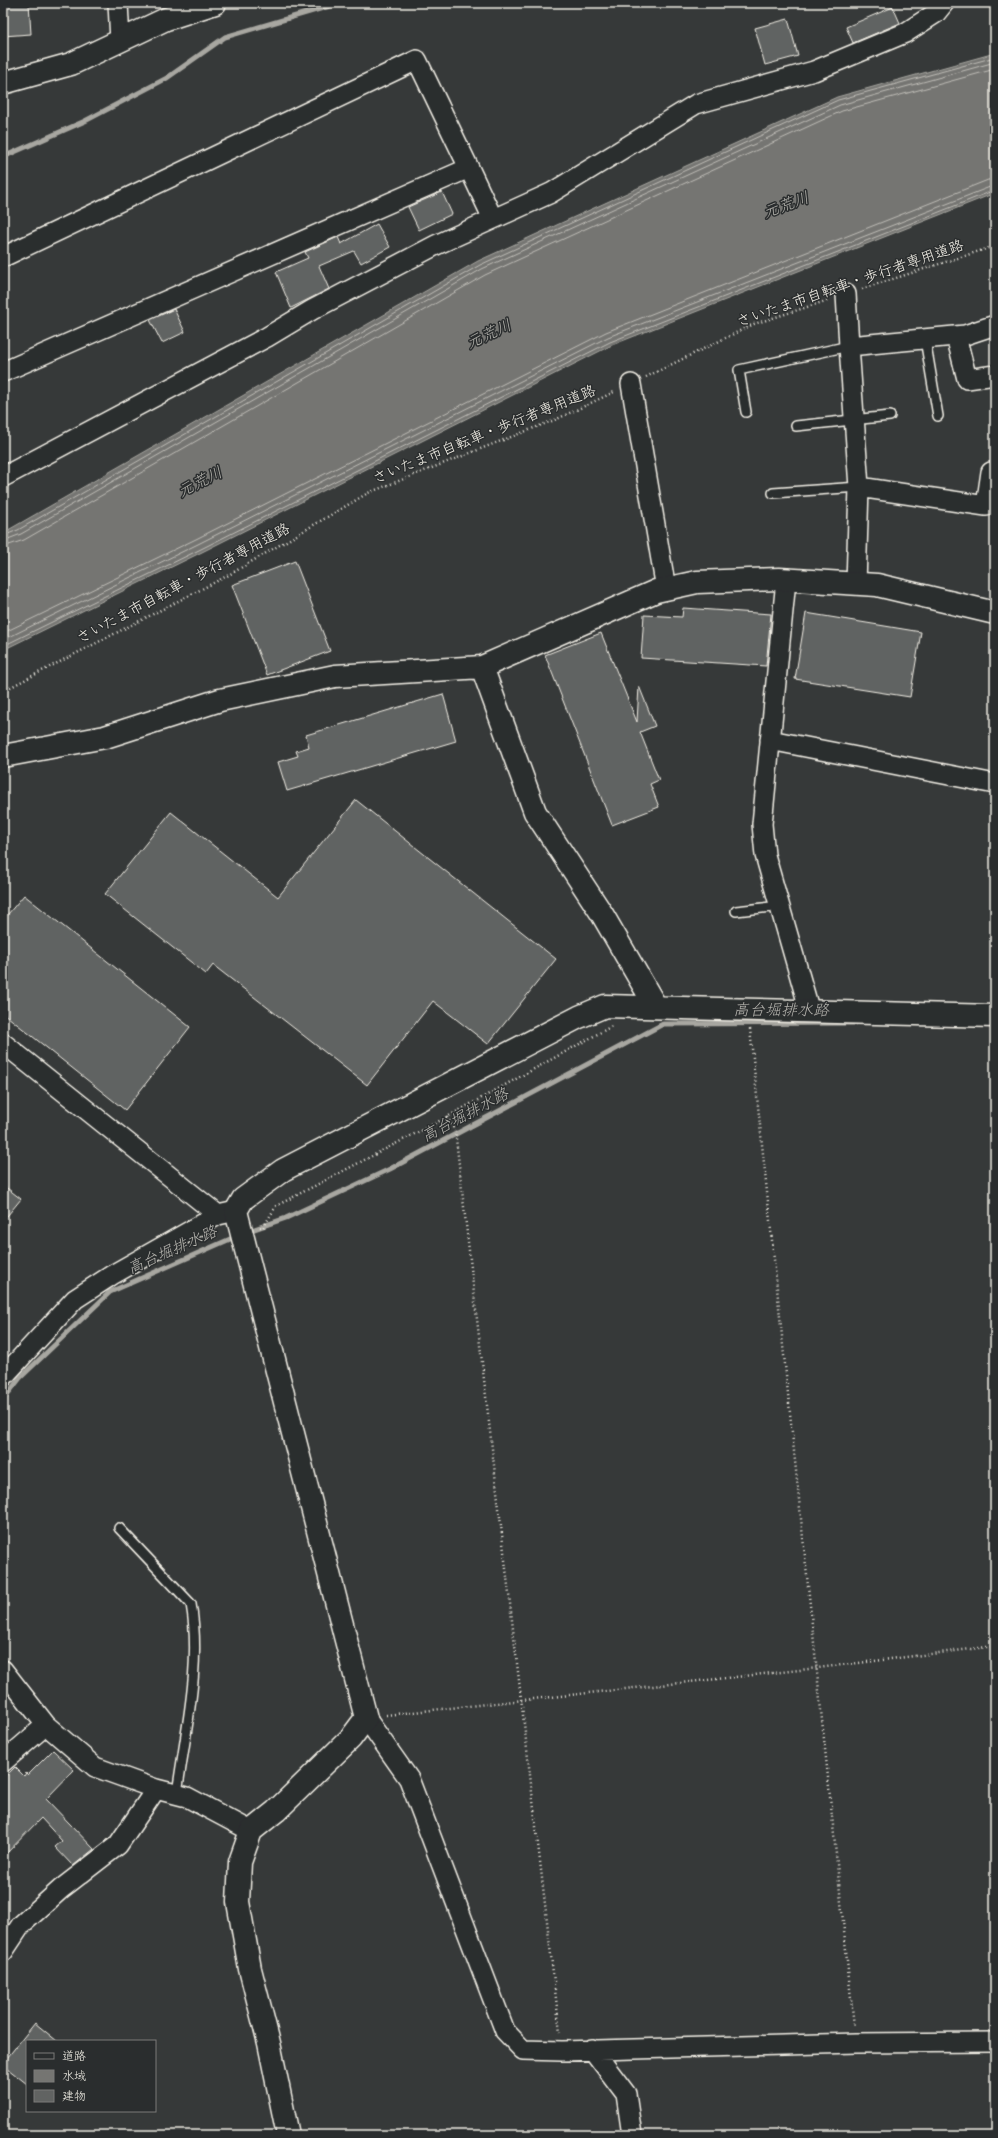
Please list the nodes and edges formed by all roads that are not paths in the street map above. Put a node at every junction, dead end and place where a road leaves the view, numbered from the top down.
1 (118, 3) edge
2 (215, 3) edge
3 (944, 3) edge
4 (120, 41) junction
5 (3, 83) edge
6 (469, 168) junction
7 (493, 219) junction
8 (3, 257) edge
9 (846, 294) road end
10 (995, 325) edge
11 (956, 336) junction
12 (926, 339) junction
13 (849, 346) junction
14 (3, 372) edge
15 (995, 375) edge
16 (631, 384) road end
17 (746, 412) dead end
18 (890, 416) dead end
19 (938, 416) dead end
20 (854, 420) junction
21 (796, 426) dead end
22 (991, 472) dead end
23 (3, 477) edge
24 (859, 486) junction
25 (773, 493) dead end
26 (786, 580) junction
27 (856, 584) junction
28 (666, 589) junction
29 (995, 613) edge
30 (482, 667) junction
31 (770, 740) junction
32 (3, 756) edge
33 (995, 784) edge
34 (780, 906) junction
35 (736, 911) dead end
36 (656, 1007) junction
37 (810, 1012) junction
38 (995, 1016) edge
39 (3, 1043) edge
40 (231, 1215) junction
41 (3, 1377) edge
42 (119, 1528) dead end
43 (3, 1670) edge
44 (366, 1718) junction
45 (46, 1725) junction
46 (3, 1762) edge
47 (156, 1789) junction
48 (177, 1794) junction
49 (251, 1831) junction
50 (3, 1952) edge
51 (995, 2042) edge
52 (592, 2049) junction
53 (288, 2135) edge
54 (632, 2135) edge

1 - 4 street
2 - 4 street
3 - 7 street
4 - 5 street
6 - 7 street
6 - 8 street
6 - 14 street
7 - 23 street
9 - 13 street
10 - 11 street
11 - 12 street
11 - 15 street
12 - 13 street
12 - 19 lane
13 - 17 lane
13 - 20 street
16 - 28 street
18 - 20 lane
20 - 21 lane
20 - 24 street
22 - 24 street
24 - 25 lane
24 - 27 street
26 - 27 street
26 - 28 street
26 - 31 street
27 - 29 street
28 - 30 street
30 - 32 street
30 - 36 street
31 - 33 street
31 - 34 street
34 - 35 lane
34 - 37 street
36 - 37 street
36 - 40 street
37 - 38 street
39 - 40 street
40 - 41 street
40 - 44 street
42 - 48 lane
43 - 45 street
44 - 49 street
44 - 52 street
45 - 46 street
45 - 47 street
47 - 48 street
47 - 50 street
48 - 49 street
49 - 53 street
51 - 52 street
52 - 54 street

